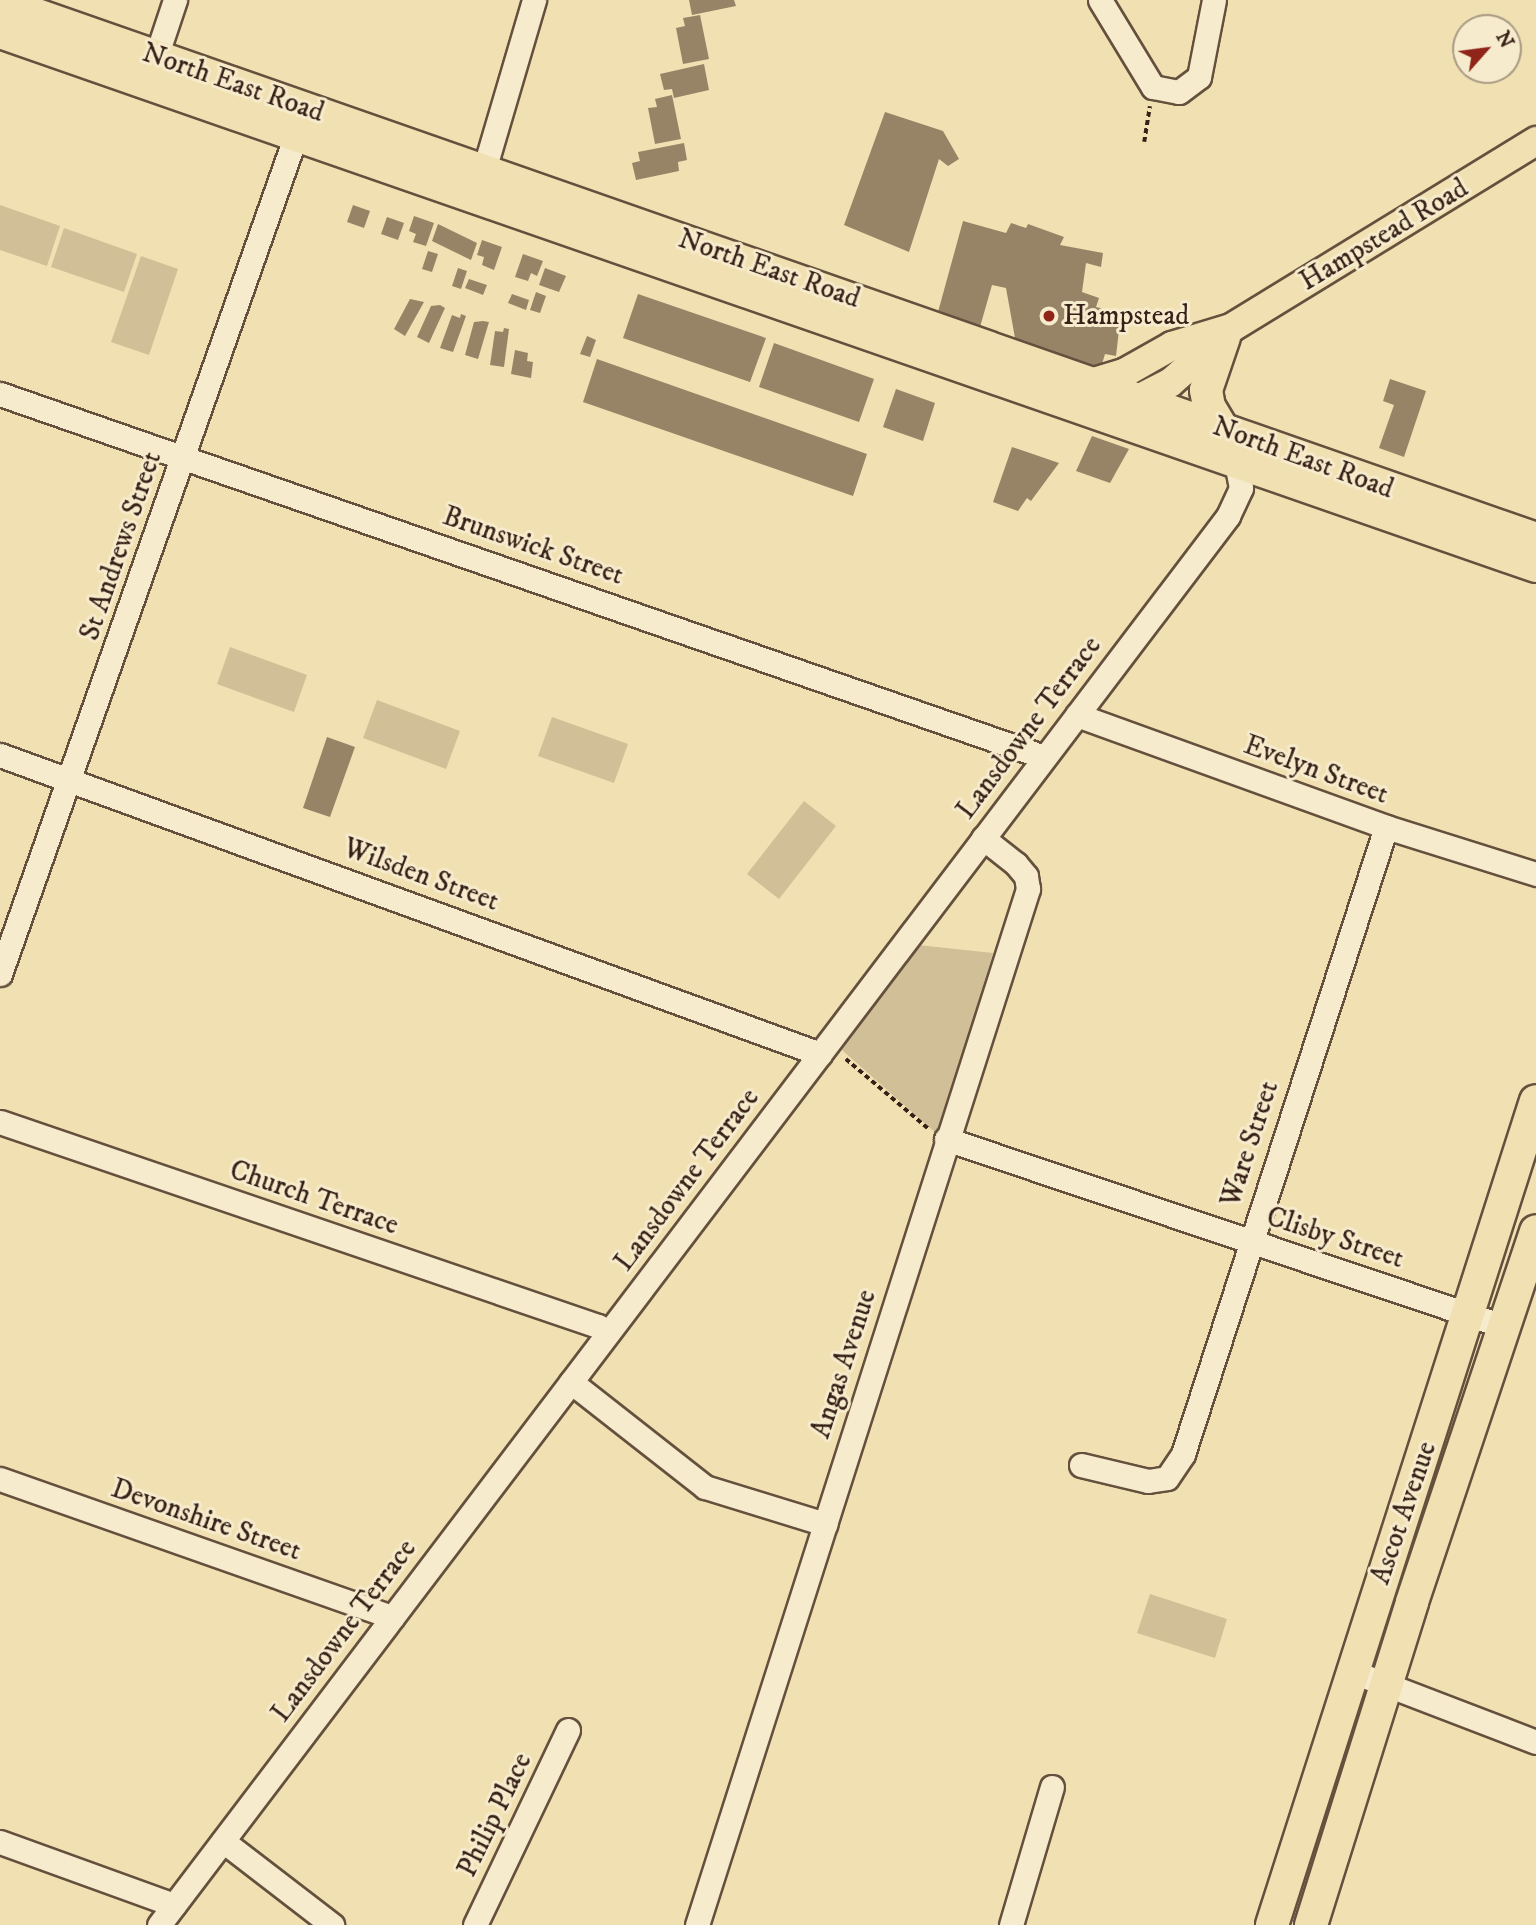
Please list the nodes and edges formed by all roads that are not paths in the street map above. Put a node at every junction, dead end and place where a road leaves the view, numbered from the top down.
1 (534, 0) edge
2 (1100, 0) edge
3 (1214, 0) edge
4 (0, 2) edge
5 (173, 8) edge
6 (0, 32) edge
7 (156, 57) junction
8 (301, 122) junction
9 (1536, 141) edge
10 (484, 170) junction
11 (1228, 333) junction
12 (0, 394) edge
13 (1091, 398) junction
14 (1140, 398) junction
15 (1223, 430) junction
16 (184, 456) junction
17 (1236, 463) junction
18 (1536, 539) edge
19 (1536, 566) edge
20 (1077, 715) junction
21 (0, 755) edge
22 (1044, 757) junction
23 (72, 779) junction
24 (1386, 827) junction
25 (983, 838) junction
26 (1536, 874) edge
27 (0, 974) edge
28 (820, 1054) junction
29 (1536, 1101) edge
30 (0, 1122) edge
31 (939, 1139) junction
32 (1494, 1233) junction
33 (1249, 1240) junction
34 (1534, 1242) edge
35 (1468, 1314) junction
36 (1506, 1327) junction
37 (607, 1333) junction
38 (571, 1382) junction
39 (1081, 1465) dead end
40 (0, 1479) edge
41 (825, 1524) junction
42 (392, 1616) junction
43 (1352, 1671) junction
44 (1386, 1685) junction
45 (568, 1730) dead end
46 (1536, 1742) edge
47 (1052, 1787) dead end
48 (223, 1841) junction
49 (0, 1842) edge
50 (174, 1905) junction
51 (159, 1925) edge
52 (332, 1925) edge
53 (475, 1925) edge
54 (697, 1925) edge
55 (1011, 1925) edge
56 (1272, 1925) edge
57 (1311, 1925) edge

1 - 10 street
2 - 3 street
4 - 7 highway, North East Road
5 - 7 street
6 - 8 highway, North East Road
7 - 8 highway, North East Road
8 - 10 highway, North East Road
8 - 13 highway, North East Road
8 - 16 street, St Andrews Street
9 - 11 main road, Hampstead Road
10 - 13 highway, North East Road
11 - 13 main road, Hampstead Road
11 - 14 main road, Hampstead Road
11 - 15 highway
12 - 16 street, Brunswick Street
13 - 14 highway
13 - 17 highway, North East Road
14 - 15 highway, North East Road
15 - 18 highway, North East Road
16 - 22 street, Brunswick Street
16 - 23 street, St Andrews Street
17 - 19 highway, North East Road
17 - 20 street, Lansdowne Terrace
20 - 22 street, Lansdowne Terrace
20 - 24 street, Evelyn Street
21 - 23 street, Wilsden Street
22 - 25 street, Lansdowne Terrace
23 - 27 street, St Andrews Street
23 - 28 street, Wilsden Street
24 - 26 street, Evelyn Street
24 - 33 street, Ware Street
25 - 28 street, Lansdowne Terrace
25 - 31 street, Angas Avenue
28 - 37 street, Lansdowne Terrace
29 - 32 highway, Ascot Avenue
30 - 37 street, Church Terrace
31 - 33 street, Clisby Street
31 - 41 street, Angas Avenue
32 - 34 street
32 - 35 highway, Ascot Avenue
33 - 35 street, Clisby Street
33 - 39 street, Ware Street
34 - 36 highway, Ascot Avenue
35 - 36 street, Clisby Street
35 - 43 highway, Ascot Avenue
36 - 44 highway, Ascot Avenue
37 - 38 street, Lansdowne Terrace
38 - 41 street
38 - 42 street, Lansdowne Terrace
40 - 42 street, Devonshire Street
41 - 54 street, Angas Avenue
42 - 48 street, Lansdowne Terrace
43 - 44 street
43 - 56 highway, Ascot Avenue
44 - 46 street
44 - 57 highway, Ascot Avenue
45 - 53 street, Philip Place
47 - 55 street
48 - 50 street, Lansdowne Terrace
48 - 52 street
49 - 50 street
50 - 51 street, Lansdowne Terrace

